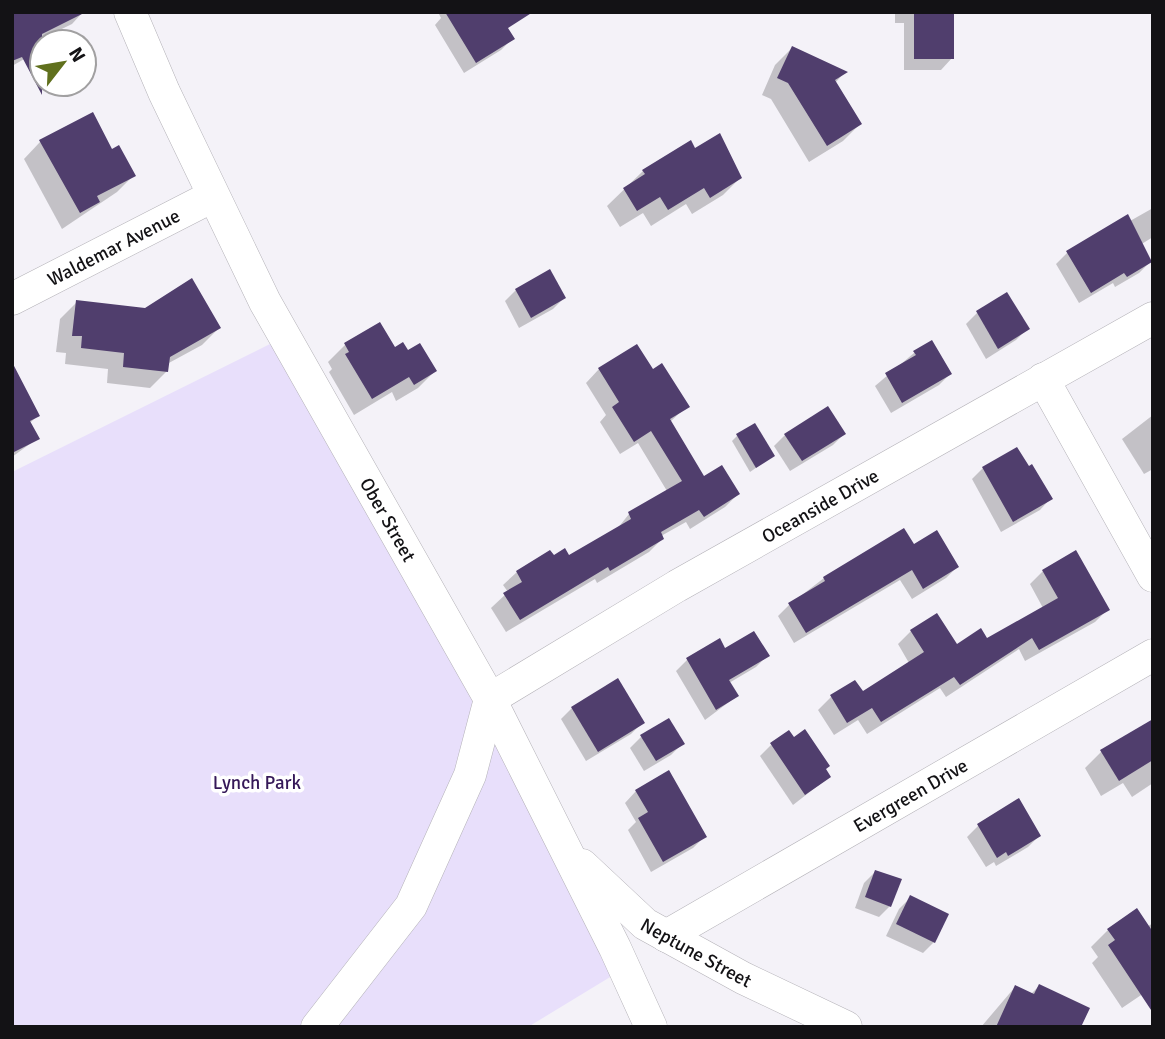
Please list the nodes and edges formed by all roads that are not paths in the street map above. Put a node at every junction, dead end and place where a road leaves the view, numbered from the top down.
1 (130, 12) edge
2 (213, 196) junction
3 (12, 299) edge
4 (1153, 318) edge
5 (1043, 379) junction
6 (1153, 576) edge
7 (1153, 655) edge
8 (491, 699) junction
9 (566, 850) junction
10 (666, 936) junction
11 (317, 1027) edge
12 (651, 1027) edge
13 (846, 1027) edge

1 - 2 street, Ober Street
2 - 3 street, Waldemar Avenue
2 - 8 street, Ober Street
4 - 5 street, Oceanside Drive
5 - 6 street
5 - 8 street, Oceanside Drive
7 - 10 street, Evergreen Drive
8 - 9 street, Ober Street
8 - 11 street
9 - 10 street, Neptune Street
9 - 12 street, Ober Street
10 - 13 street, Neptune Street

